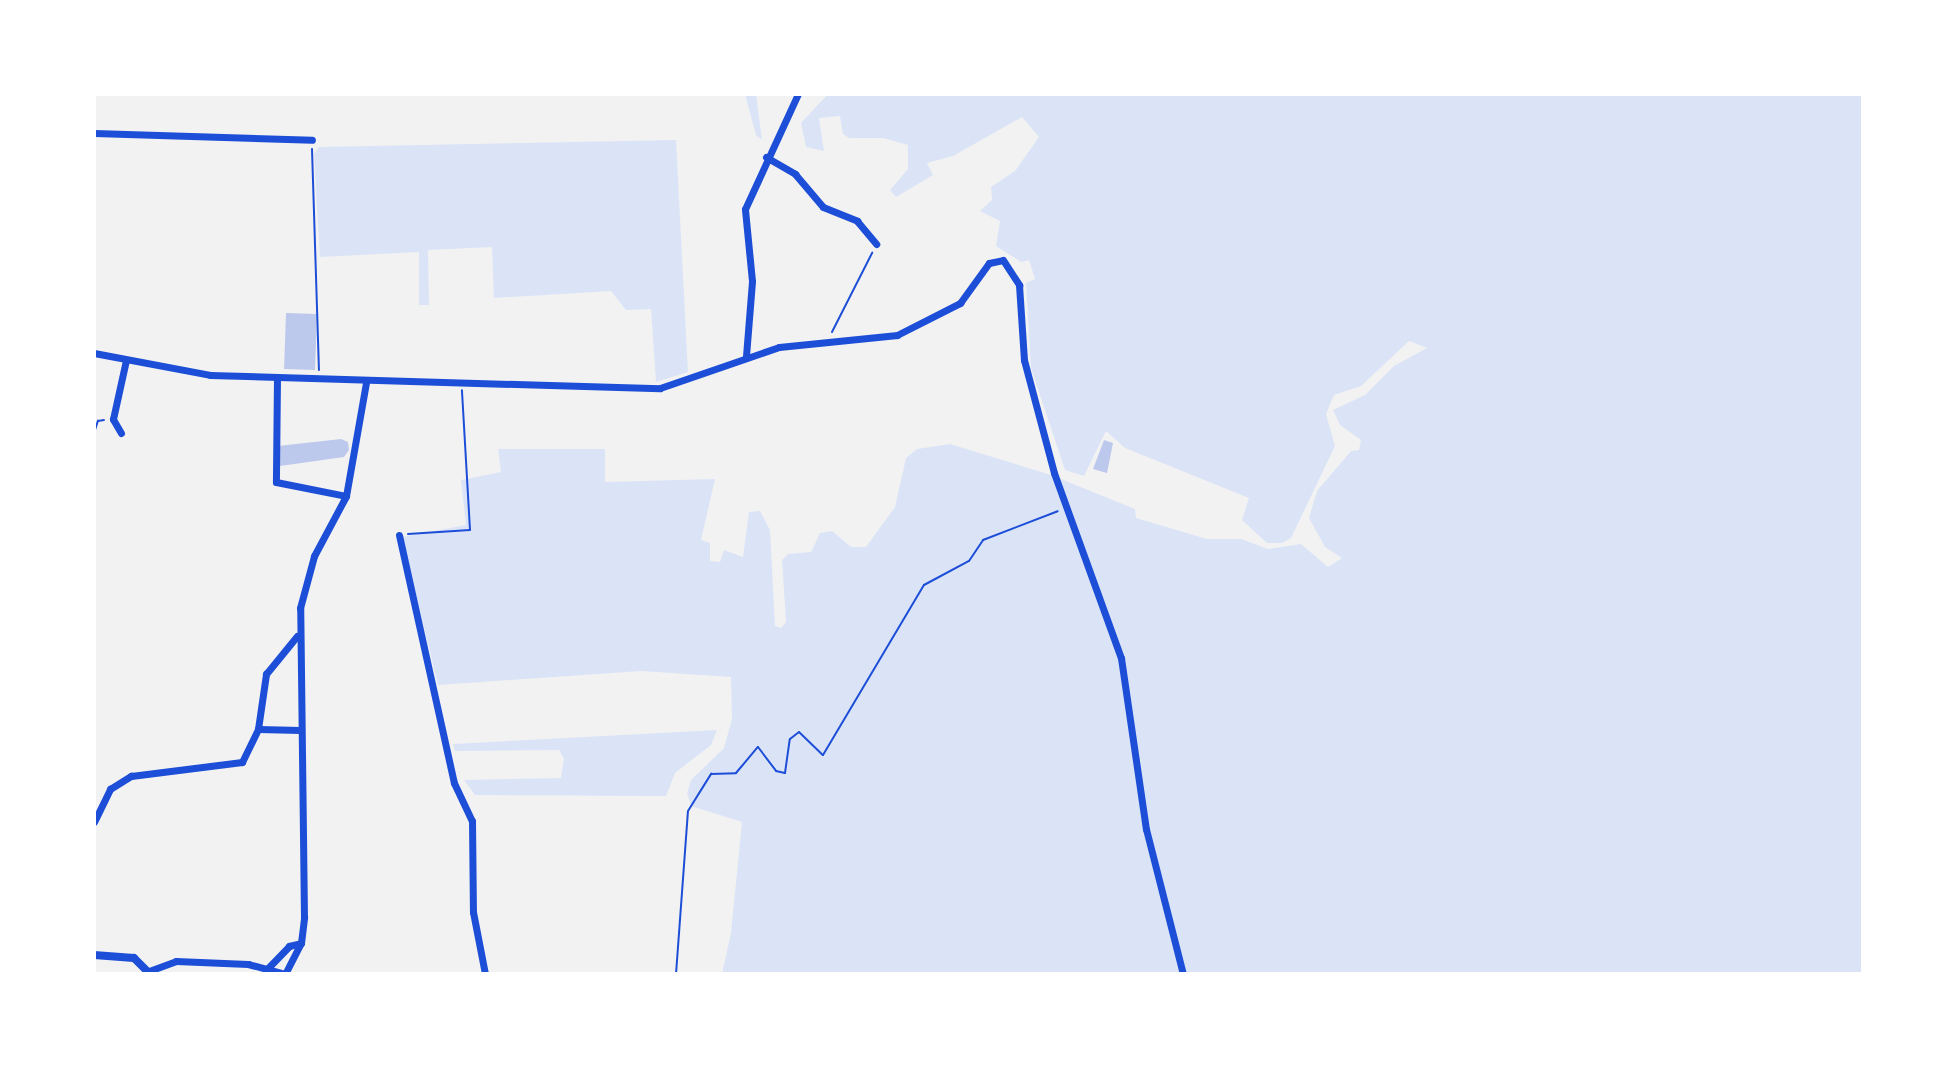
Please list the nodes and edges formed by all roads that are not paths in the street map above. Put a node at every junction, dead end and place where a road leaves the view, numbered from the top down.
1 (798, 94) edge
2 (94, 133) edge
3 (312, 140) road end
4 (766, 157) junction
5 (876, 244) road end
6 (94, 352) edge
7 (746, 356) junction
8 (126, 360) junction
9 (277, 378) junction
10 (366, 383) junction
11 (121, 433) dead end
12 (346, 496) junction
13 (399, 535) road end
14 (297, 636) junction
15 (258, 729) junction
16 (300, 730) junction
17 (94, 822) edge
18 (301, 943) junction
19 (94, 955) edge
20 (267, 969) junction
21 (150, 973) edge
22 (285, 974) edge
23 (485, 974) edge
24 (1183, 974) edge

1 - 4 street
2 - 3 street
4 - 5 street
4 - 7 street
6 - 8 street
7 - 10 street
7 - 24 street
8 - 9 street
8 - 11 street
9 - 10 street
9 - 12 street
10 - 12 street
12 - 14 street
13 - 23 street
14 - 15 street
14 - 16 street
15 - 16 street
15 - 17 street
16 - 18 street
18 - 20 street
18 - 22 street
19 - 21 street
20 - 21 street
20 - 22 street

